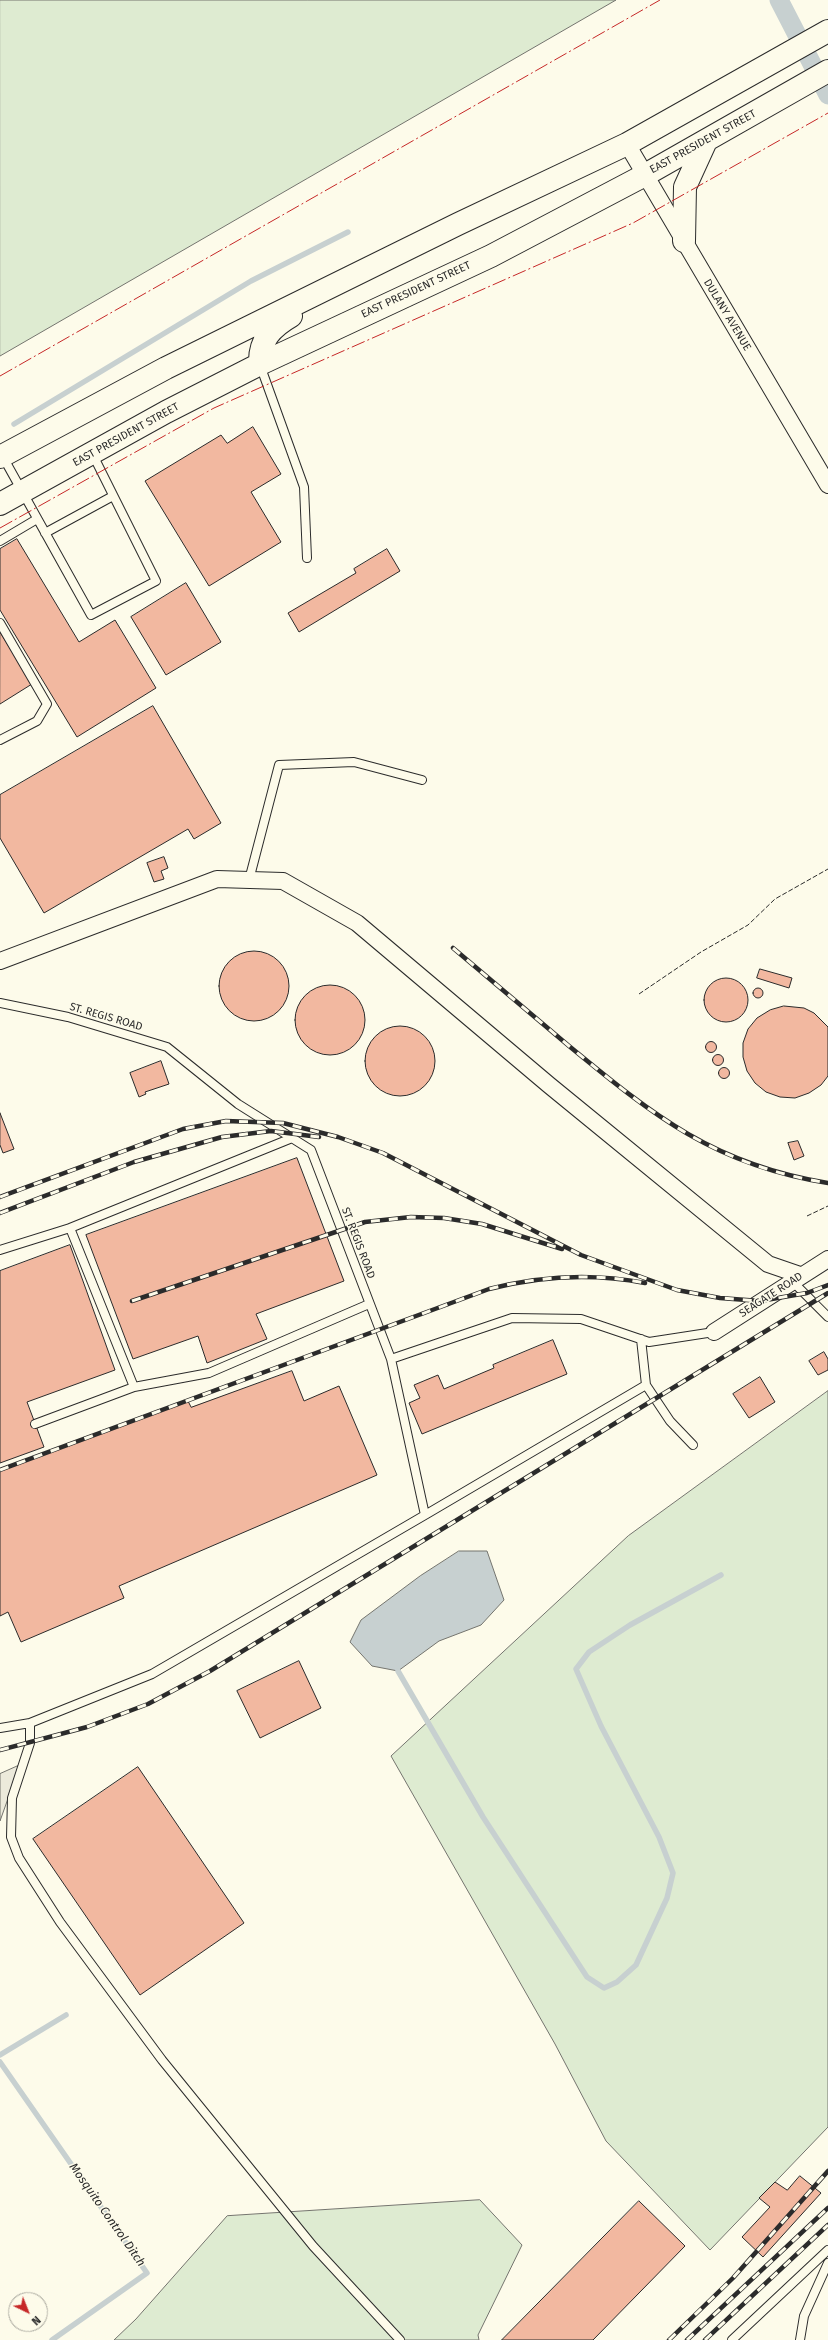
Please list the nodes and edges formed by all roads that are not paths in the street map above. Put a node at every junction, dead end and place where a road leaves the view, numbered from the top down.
1 (820, 36) edge
2 (828, 71) edge
3 (706, 141) junction
4 (627, 144) junction
5 (645, 175) junction
6 (684, 241) junction
7 (379, 262) junction
8 (260, 364) junction
9 (92, 453) junction
10 (1, 454) edge
11 (828, 485) edge
12 (22, 492) junction
13 (113, 496) junction
14 (0, 504) edge
15 (37, 519) junction
16 (45, 533) junction
17 (0, 541) edge
18 (307, 558) dead end
19 (0, 623) edge
20 (0, 740) edge
21 (422, 780) dead end
22 (249, 880) junction
23 (0, 961) edge
24 (0, 1002) edge
25 (292, 1138) junction
26 (70, 1228) junction
27 (0, 1250) edge
28 (828, 1259) edge
29 (796, 1278) junction
30 (369, 1304) junction
31 (828, 1317) edge
32 (714, 1332) joint
33 (641, 1339) junction
34 (391, 1359) junction
35 (646, 1385) junction
36 (134, 1387) junction
37 (35, 1424) dead end
38 (693, 1445) dead end
39 (425, 1515) junction
40 (30, 1723) junction
41 (0, 1728) edge
42 (828, 2250) edge
43 (828, 2263) edge
44 (400, 2340) edge
45 (732, 2340) edge
46 (800, 2340) edge

1 - 4 main road
2 - 3 main road, EAST PRESIDENT STREET
3 - 5 main road, EAST PRESIDENT STREET
3 - 6 main road
4 - 5 street, DULANY AVENUE
4 - 7 main road
5 - 6 street, DULANY AVENUE
5 - 8 main road, EAST PRESIDENT STREET
6 - 11 street, DULANY AVENUE
7 - 8 main road
7 - 10 main road
8 - 9 main road, EAST PRESIDENT STREET
8 - 18 lane
9 - 12 main road, EAST PRESIDENT STREET
9 - 13 lane
10 - 12 lane
12 - 14 main road, EAST PRESIDENT STREET
12 - 15 lane
13 - 16 lane
13 - 16 lane
15 - 16 lane
15 - 17 lane
19 - 20 lane
21 - 22 lane
22 - 23 street
22 - 29 street
24 - 25 lane, ST. REGIS ROAD
25 - 26 lane
25 - 30 lane, ST. REGIS ROAD
26 - 27 lane
26 - 36 lane
28 - 29 street, SEAGATE ROAD
29 - 31 lane
29 - 32 street, SEAGATE ROAD
30 - 34 lane, ST. REGIS ROAD
30 - 36 lane
32 - 33 lane
33 - 34 lane
33 - 35 lane
34 - 39 lane, ST. REGIS ROAD
35 - 38 lane
35 - 39 lane
36 - 37 lane
39 - 40 lane
40 - 41 lane
40 - 44 lane
42 - 45 lane
43 - 46 lane

